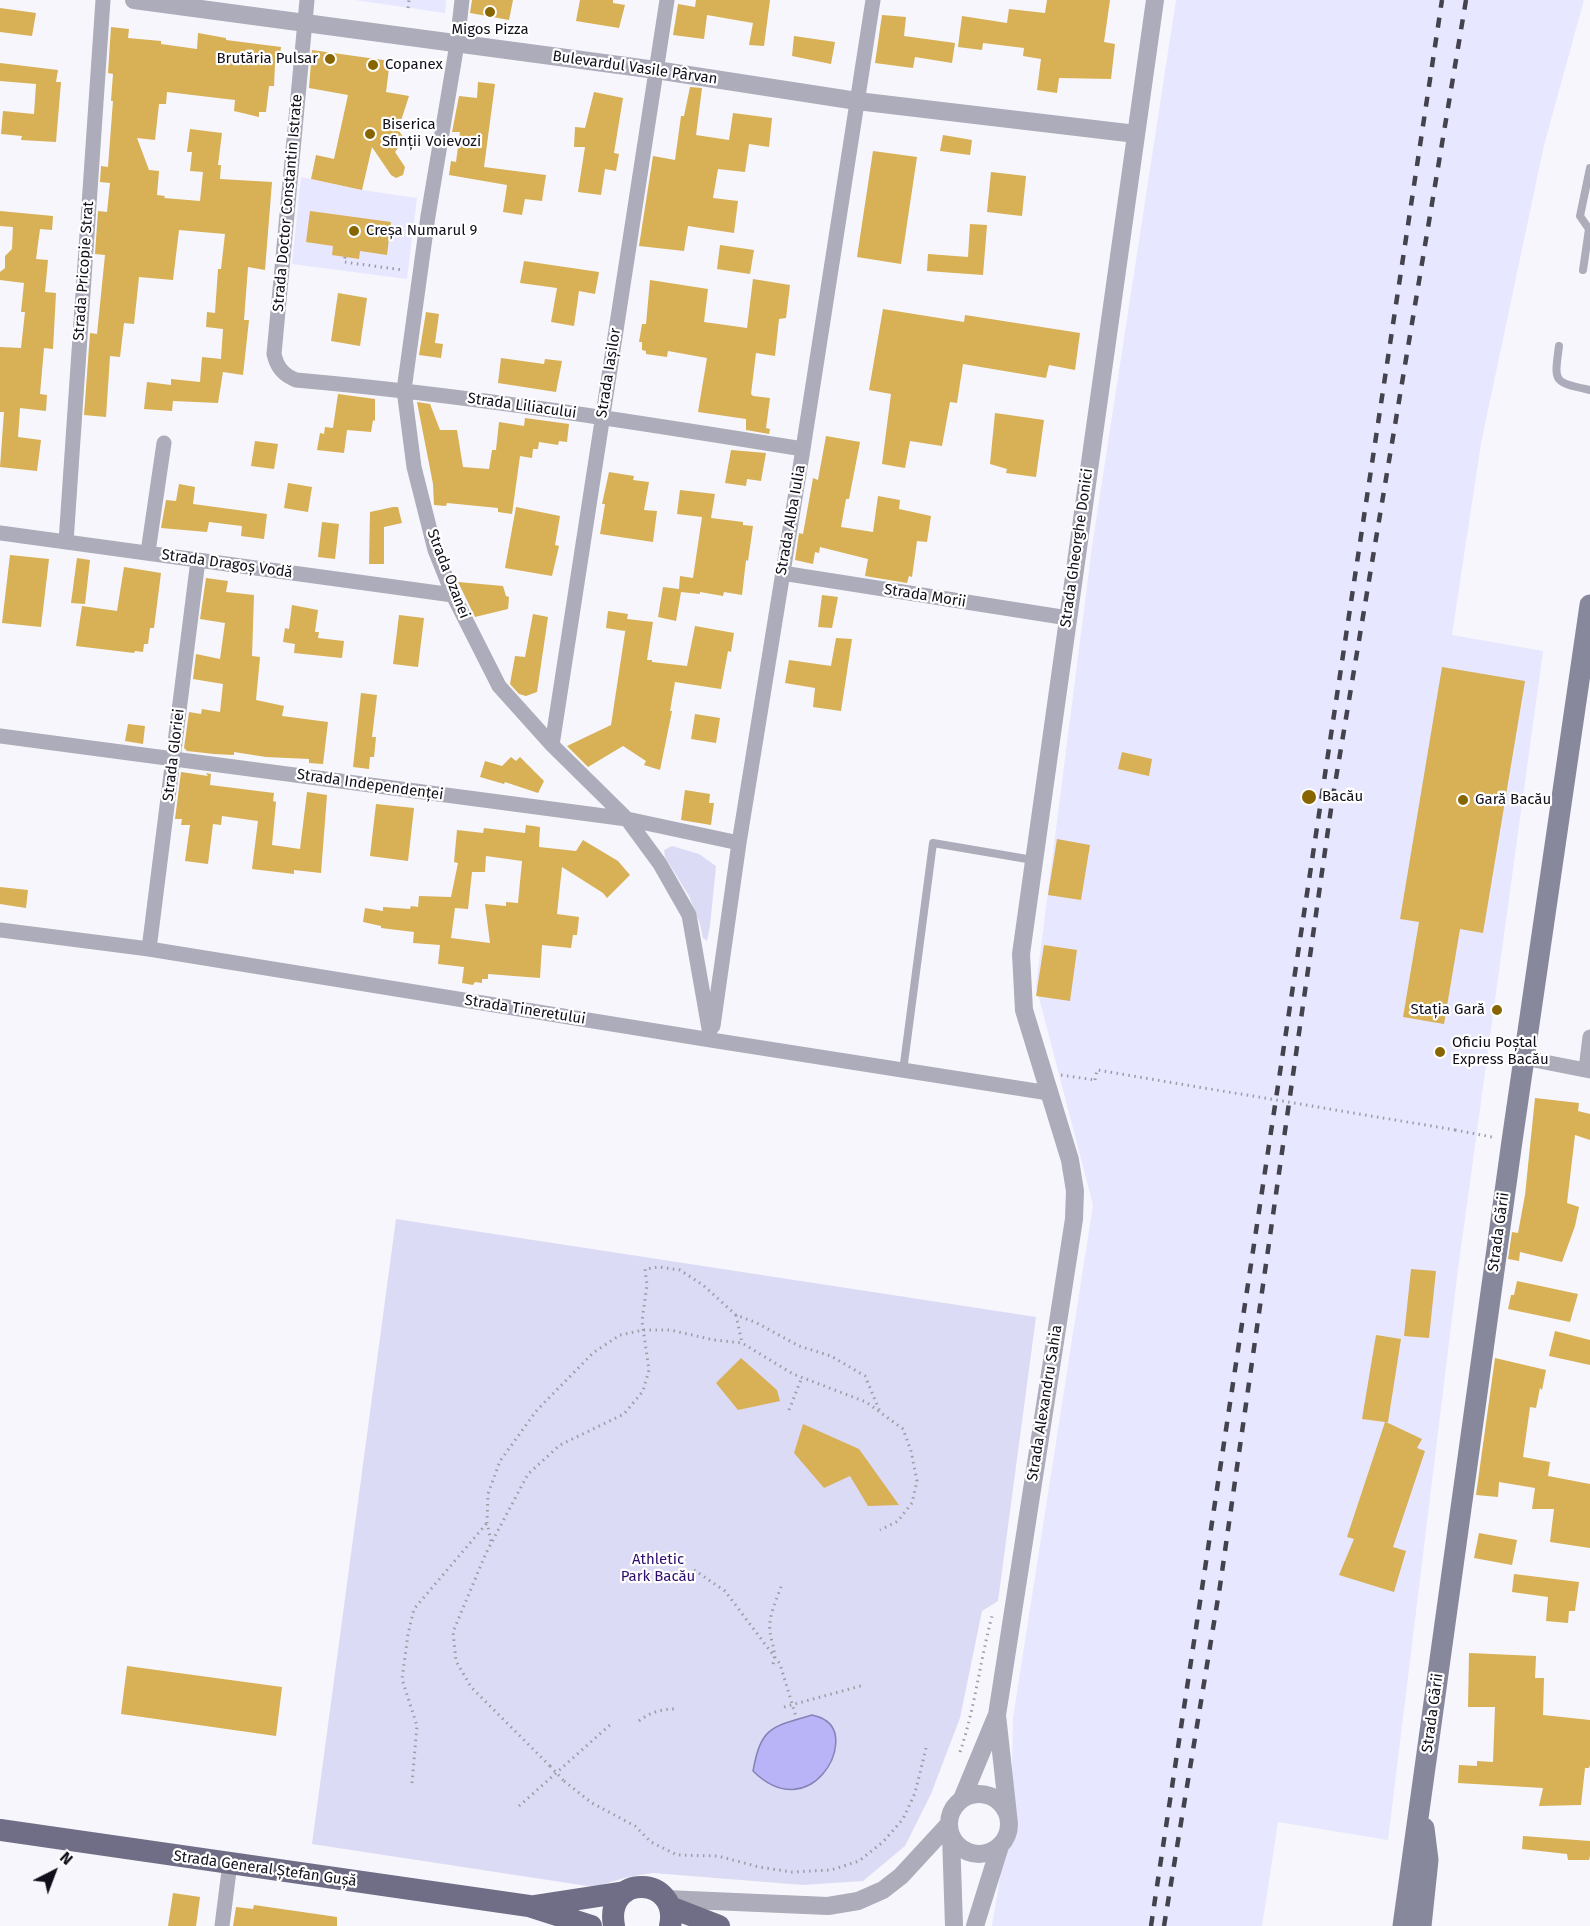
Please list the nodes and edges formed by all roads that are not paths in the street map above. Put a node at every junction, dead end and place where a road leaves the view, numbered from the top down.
1 (103, 0) edge
2 (135, 0) edge
3 (307, 0) edge
4 (462, 0) edge
5 (667, 0) edge
6 (873, 0) edge
7 (1155, 0) edge
8 (304, 21) junction
9 (457, 44) junction
10 (656, 70) junction
11 (857, 101) junction
12 (1136, 134) junction
13 (1590, 168) edge
14 (1583, 270) dead end
15 (1559, 346) dead end
16 (279, 369) joint
17 (404, 390) junction
18 (1590, 390) edge
19 (602, 416) junction
20 (164, 443) dead end
21 (803, 449) junction
22 (0, 533) edge
23 (66, 542) junction
24 (148, 552) junction
25 (198, 560) junction
26 (782, 573) junction
27 (453, 595) junction
28 (1590, 605) edge
29 (1068, 618) junction
30 (1586, 653) edge
31 (0, 736) edge
32 (552, 745) junction
33 (174, 759) junction
34 (627, 819) junction
35 (739, 843) junction
36 (1034, 861) junction
37 (0, 930) edge
38 (149, 949) junction
39 (1590, 1037) edge
40 (711, 1040) junction
41 (1524, 1058) junction
42 (1588, 1070) edge
43 (903, 1071) junction
44 (1049, 1093) junction
45 (997, 1715) junction
46 (962, 1799) junction
47 (1420, 1806) junction
48 (1008, 1815) junction
49 (950, 1829) junction
50 (0, 1830) edge
51 (1000, 1846) junction
52 (230, 1863) junction
53 (625, 1892) junction
54 (530, 1906) junction
55 (668, 1910) edge
56 (222, 1926) edge
57 (591, 1926) edge
58 (614, 1926) edge
59 (719, 1926) edge
60 (954, 1926) edge
61 (975, 1926) edge
62 (1403, 1926) edge
63 (1421, 1926) edge

1 - 23 street, Strada Pricopie Strat
2 - 8 street, Bulevardul Vasile Pârvan
3 - 8 street, Strada Doctor Constantin Istrate
4 - 9 street, Strada Ozanei
5 - 10 street, Strada Iașilor
6 - 11 street, Strada Alba Iulia
7 - 12 street, Strada Gheorghe Donici
8 - 9 street, Bulevardul Vasile Pârvan
8 - 16 street, Strada Doctor Constantin Istrate
9 - 10 street, Bulevardul Vasile Pârvan
9 - 17 street, Strada Ozanei
10 - 11 street, Bulevardul Vasile Pârvan
10 - 19 street, Strada Iașilor
11 - 12 street, Bulevardul Vasile Pârvan
11 - 21 street, Strada Alba Iulia
12 - 29 street, Strada Gheorghe Donici
13 - 14 lane
15 - 18 lane
16 - 17 street, Strada Liliacului
17 - 19 street, Strada Liliacului
17 - 27 street, Strada Ozanei
19 - 21 street, Strada Liliacului
19 - 32 street, Strada Iașilor
20 - 24 street
21 - 26 street, Strada Alba Iulia
22 - 23 street, Strada Dragoș Vodă
23 - 24 street, Strada Dragoș Vodă
24 - 25 street, Strada Dragoș Vodă
25 - 27 street, Strada Dragoș Vodă
25 - 33 street, Strada Gloriei
26 - 29 street, Strada Morii
26 - 35 street, Strada Alba Iulia
27 - 32 street, Strada Ozanei
28 - 30 main road, Strada Gării
29 - 36 street, Strada Gheorghe Donici
30 - 41 main road, Strada Gării
31 - 33 street, Strada Independenței
32 - 34 street, Strada Ozanei
33 - 34 street, Strada Independenței
33 - 38 street, Strada Gloriei
34 - 35 street, Strada Independenței
34 - 40 street, Strada Ozanei
35 - 40 street, Strada Alba Iulia
36 - 43 lane
36 - 44 street, Strada Gheorghe Donici
37 - 38 street, Strada Tineretului
38 - 40 street, Strada Tineretului
39 - 42 street
40 - 43 street, Strada Tineretului
41 - 42 street
41 - 47 main road, Strada Gării
43 - 44 street, Strada Tineretului
44 - 45 street, Strada Alexandru Sahia
45 - 46 street, Strada Alexandru Sahia
45 - 48 street, Strada Alexandru Sahia
46 - 48 street
46 - 49 street
47 - 62 main road, Strada Gării
47 - 63 main road
48 - 51 street
49 - 51 street
49 - 55 street
49 - 60 street
50 - 52 main road, Strada General Ștefan Gușă
51 - 61 street
52 - 54 main road, Strada General Ștefan Gușă
52 - 56 street
53 - 54 main road, Strada General Ștefan Gușă
53 - 55 main road, Strada General Ștefan Gușă
53 - 58 main road
54 - 57 main road, Strada General Ștefan Gușă
55 - 59 main road, Strada General Ștefan Gușă

